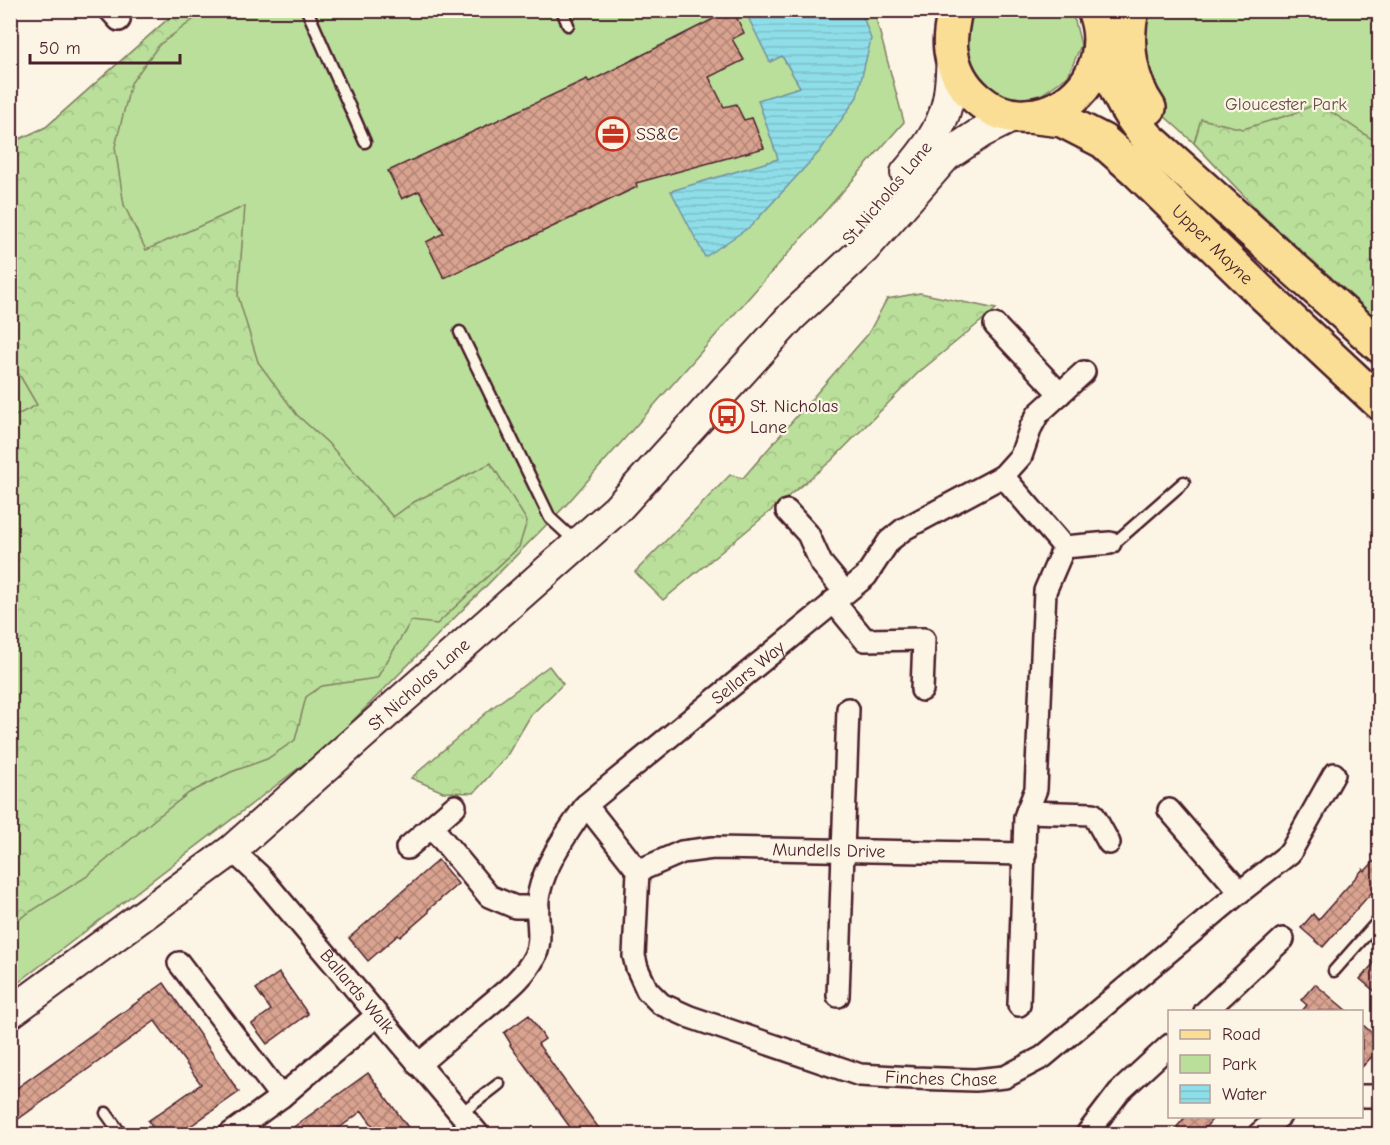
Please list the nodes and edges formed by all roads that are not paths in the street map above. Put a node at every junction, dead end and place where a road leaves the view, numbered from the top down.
1 (307, 10) edge
2 (562, 10) edge
3 (942, 10) edge
4 (955, 10) edge
5 (1132, 10) edge
6 (568, 25) dead end
7 (1101, 26) edge
8 (952, 54) junction
9 (1021, 116) junction
10 (365, 142) dead end
11 (1264, 243) junction
12 (792, 316) junction
13 (995, 325) dead end
14 (460, 332) dead end
15 (1380, 346) edge
16 (1084, 372) dead end
17 (1060, 394) junction
18 (1380, 403) edge
19 (1003, 476) junction
20 (1184, 482) dead end
21 (787, 511) dead end
22 (1110, 543) joint
23 (578, 544) junction
24 (1064, 547) junction
25 (839, 597) junction
26 (922, 690) dead end
27 (848, 710) dead end
28 (1334, 774) dead end
29 (586, 805) junction
30 (455, 807) dead end
31 (1169, 810) dead end
32 (1027, 812) junction
33 (432, 827) junction
34 (1109, 843) dead end
35 (407, 848) dead end
36 (232, 850) junction
37 (844, 851) junction
38 (1025, 854) junction
39 (638, 871) junction
40 (1240, 892) junction
41 (538, 907) junction
42 (1380, 919) edge
43 (1282, 939) dead end
44 (179, 963) dead end
45 (1334, 971) dead end
46 (838, 996) dead end
47 (1019, 1005) dead end
48 (1206, 1010) edge
49 (10, 1013) edge
50 (376, 1016) junction
51 (1168, 1047) edge
52 (418, 1065) junction
53 (499, 1084) dead end
54 (1363, 1096) edge
55 (1380, 1096) edge
56 (280, 1097) junction
57 (106, 1113) dead end
58 (460, 1114) junction
59 (1278, 1118) edge
60 (118, 1133) edge
61 (230, 1134) edge
62 (478, 1134) edge
63 (1087, 1134) edge
64 (1258, 1134) edge

1 - 10 lane
2 - 6 lane
3 - 8 main road
4 - 8 main road
5 - 11 main road
7 - 9 main road
7 - 11 main road, Upper Mayne
8 - 9 main road, Upper Mayne
8 - 12 main road, St Nicholas Lane
9 - 12 main road, St Nicholas Lane
9 - 18 main road, Upper Mayne
11 - 15 main road, Upper Mayne
12 - 23 main road, St Nicholas Lane
13 - 17 street
14 - 23 lane
16 - 17 street, Sellars Way
17 - 19 street, Sellars Way
19 - 24 street
19 - 25 street, Sellars Way
20 - 22 lane
21 - 25 street
22 - 24 street
23 - 36 main road, St Nicholas Lane
24 - 32 street
25 - 26 street
25 - 29 street, Sellars Way
27 - 37 street
28 - 40 street, Finches Chase
29 - 39 street
29 - 41 street, Sellars Way
30 - 33 street
31 - 40 street
32 - 34 street
32 - 38 street
33 - 35 street
33 - 41 street
36 - 49 main road, St Nicholas Lane
36 - 50 street, Ballards Walk
37 - 38 street, Mundells Drive
37 - 39 street, Mundells Drive
37 - 46 street
38 - 47 street
39 - 40 street, Finches Chase
41 - 52 street, Sellars Way
42 - 45 lane
43 - 48 street
44 - 56 street
50 - 52 street, Ballards Walk
50 - 56 street
51 - 63 street
52 - 58 street, Ballards Walk
53 - 58 lane
54 - 55 street
56 - 61 street
57 - 60 lane
58 - 62 street, Ballards Walk
59 - 64 street

